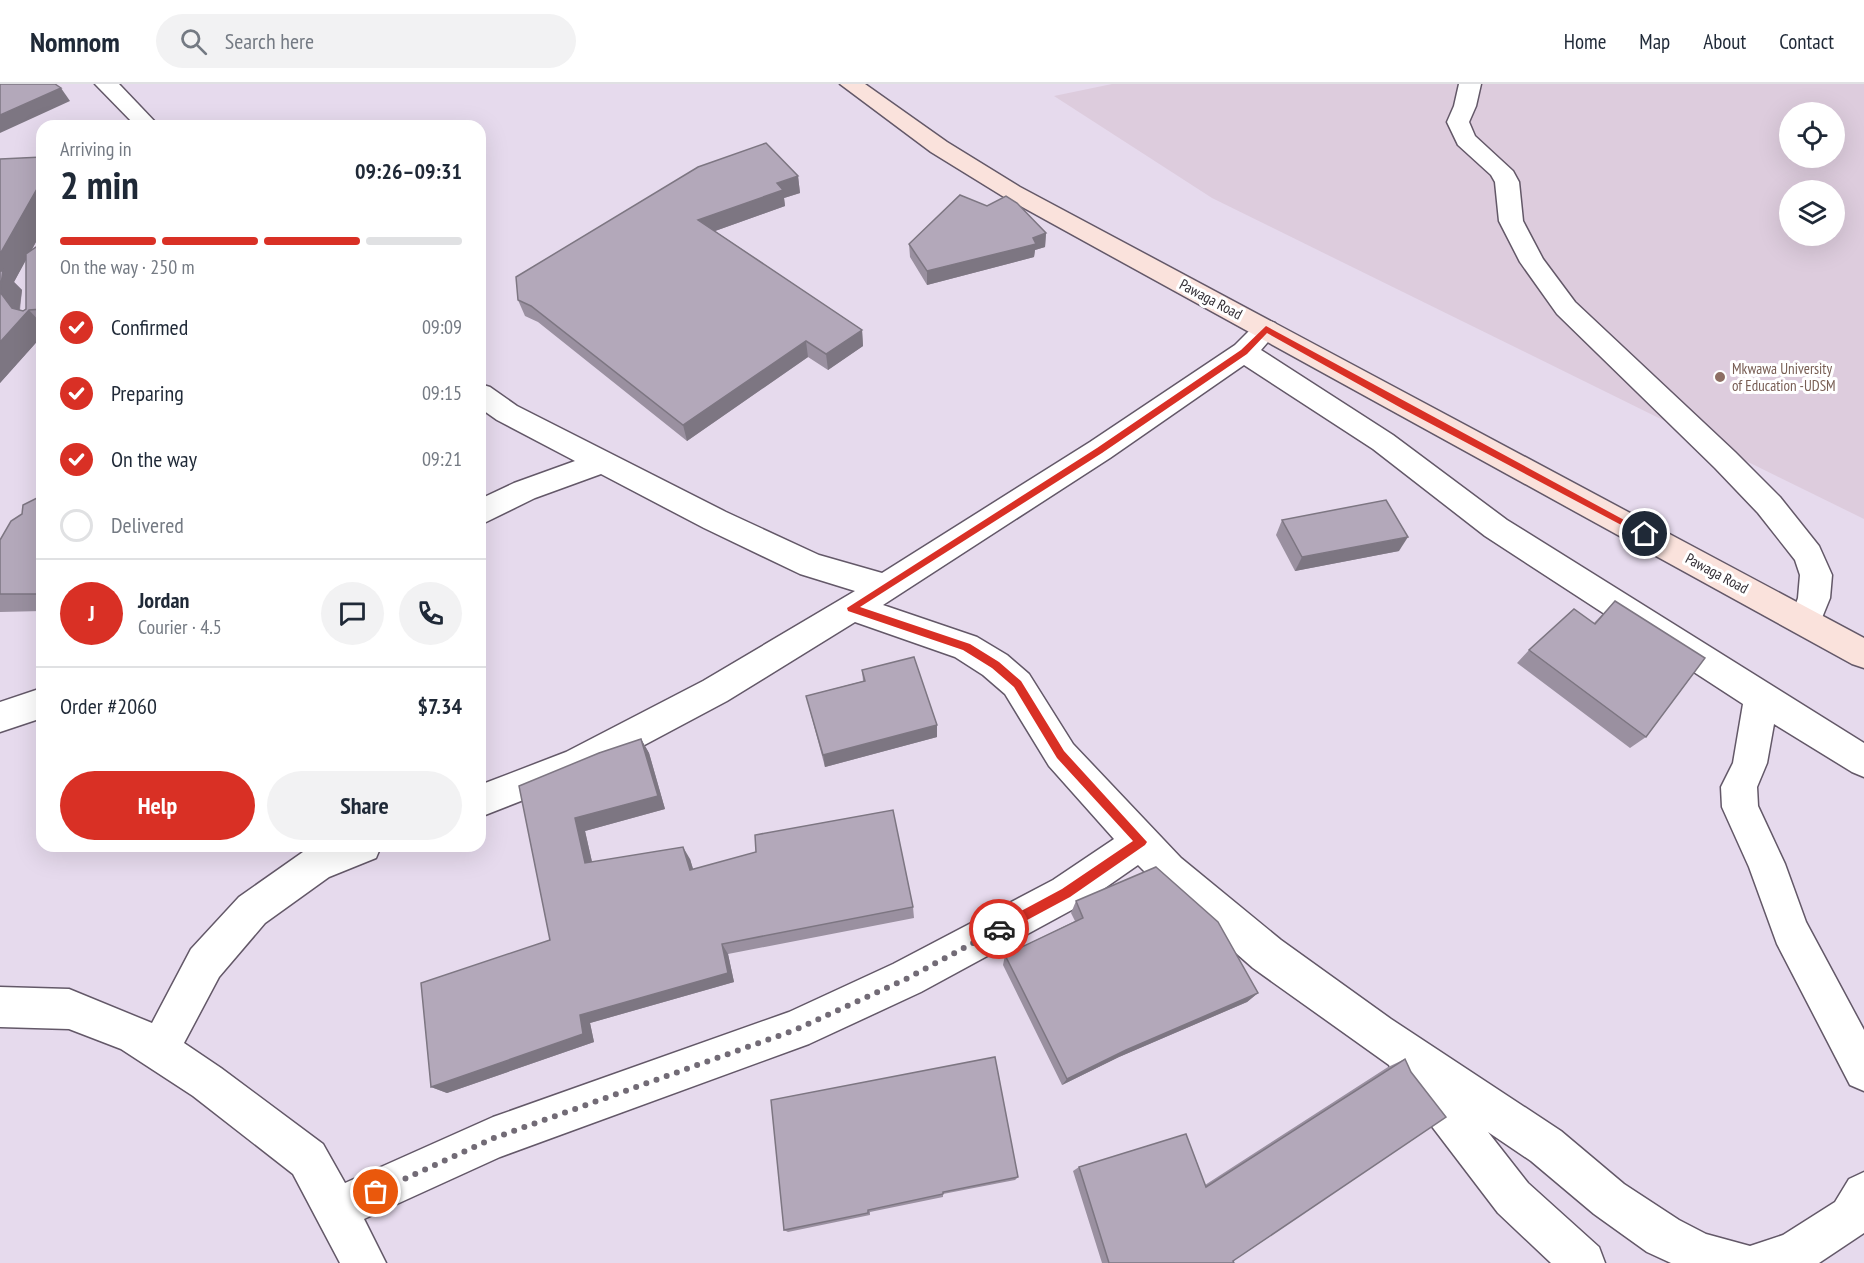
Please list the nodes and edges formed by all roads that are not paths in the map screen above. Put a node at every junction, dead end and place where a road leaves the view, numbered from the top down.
1 (106, 84) edge
2 (851, 84) edge
3 (1470, 84) edge
4 (143, 120) edge
5 (1266, 329) junction
6 (1244, 352) junction
7 (486, 398) edge
8 (603, 463) junction
9 (486, 509) edge
10 (885, 587) junction
11 (852, 608) junction
12 (1806, 621) junction
13 (1864, 654) edge
14 (1761, 698) junction
15 (36, 705) edge
16 (0, 717) edge
17 (1864, 761) edge
18 (486, 799) edge
19 (1141, 842) junction
20 (347, 852) edge
21 (0, 1007) edge
22 (1391, 1041) junction
23 (159, 1050) junction
24 (1864, 1071) edge
25 (1864, 1194) edge
26 (337, 1209) junction
27 (364, 1263) edge
28 (1583, 1263) edge
29 (1759, 1263) edge

1 - 4 street
2 - 5 main road, Pawaga Road
3 - 12 street
5 - 6 street
5 - 12 main road, Pawaga Road
6 - 10 street
6 - 14 street
7 - 8 street
8 - 9 street
8 - 10 street
10 - 11 street
11 - 18 street
11 - 19 street
12 - 13 main road, Pawaga Road
14 - 17 street
14 - 24 street
15 - 16 street
19 - 22 street
19 - 26 street
20 - 23 street
21 - 23 street
22 - 28 street
22 - 29 street
23 - 26 street
25 - 29 street
26 - 27 street

